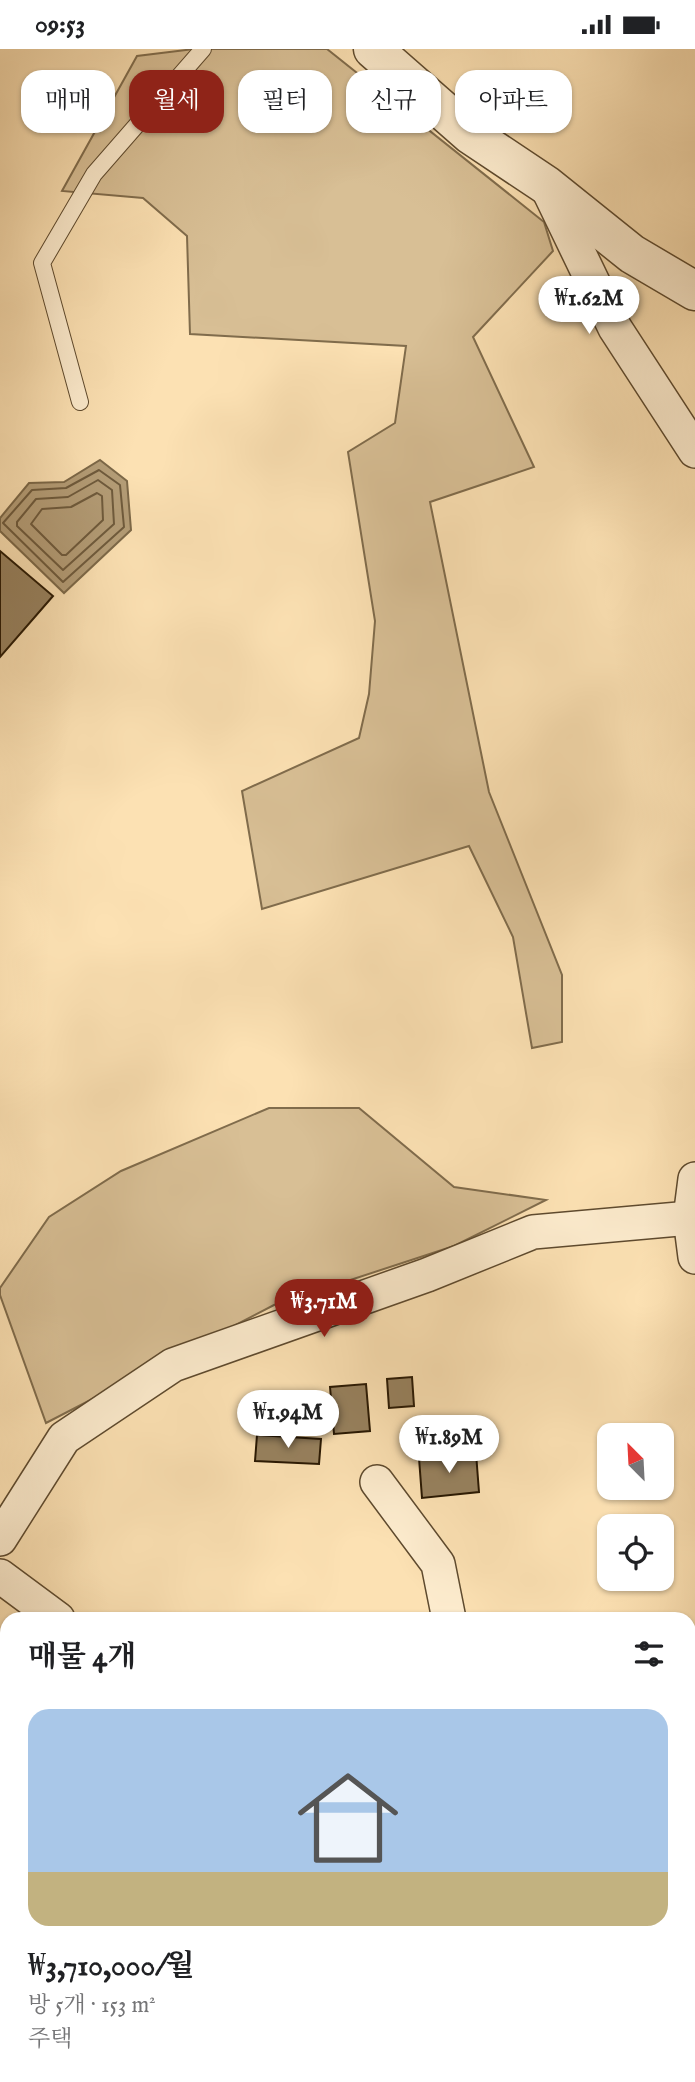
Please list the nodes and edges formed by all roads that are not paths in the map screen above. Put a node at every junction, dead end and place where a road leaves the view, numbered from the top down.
1 (203, 49) edge
2 (373, 49) edge
3 (546, 185) junction
4 (695, 291) edge
5 (80, 402) dead end
6 (695, 451) edge
7 (695, 1179) edge
8 (690, 1218) junction
9 (695, 1257) edge
10 (377, 1482) dead end
11 (0, 1539) edge
12 (0, 1576) edge
13 (49, 1612) edge
14 (448, 1612) edge

1 - 5 lane
2 - 3 street
3 - 4 street
3 - 6 street
7 - 8 street
8 - 9 street
8 - 11 street
10 - 14 street
12 - 13 street

